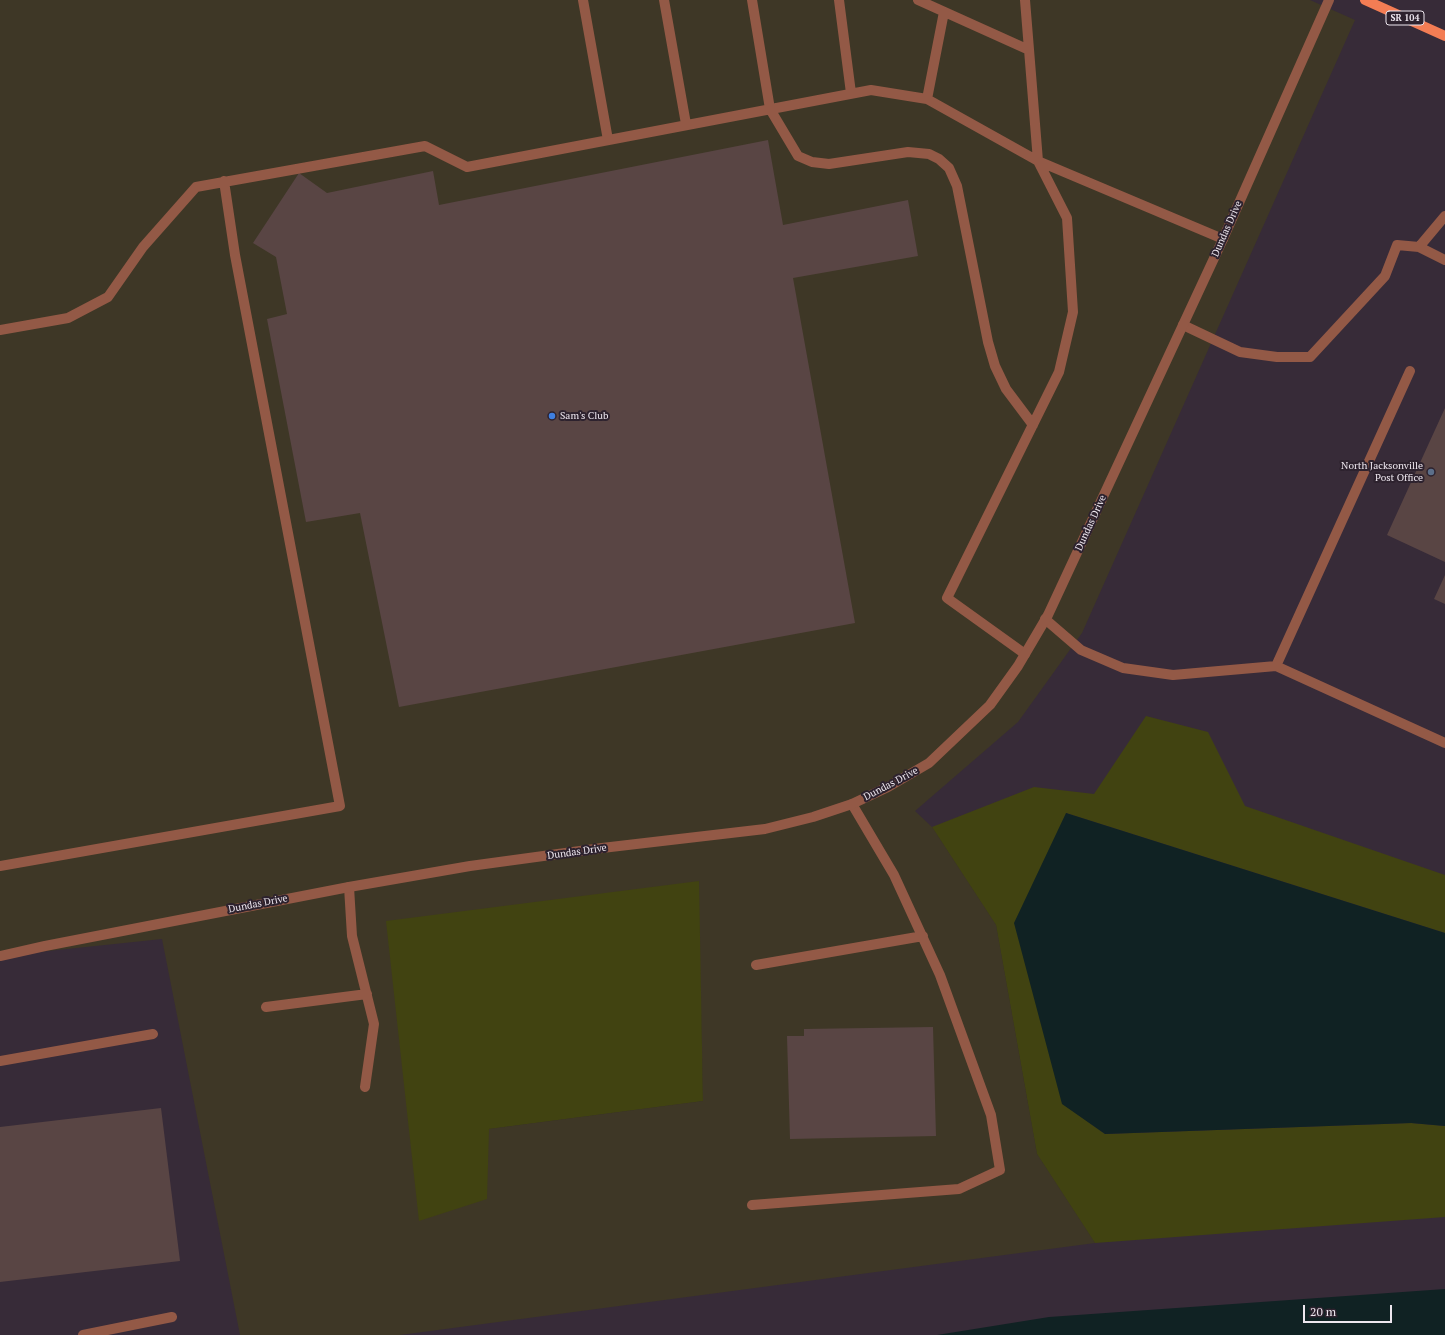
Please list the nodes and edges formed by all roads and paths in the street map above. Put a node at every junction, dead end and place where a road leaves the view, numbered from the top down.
1 (583, 0) edge
2 (664, 0) edge
3 (752, 0) edge
4 (839, 0) edge
5 (918, 0) edge
6 (1025, 0) edge
7 (1330, 0) edge
8 (1365, 0) edge
9 (944, 12) junction
10 (1445, 36) edge
11 (1029, 50) junction
12 (851, 93) junction
13 (927, 99) junction
14 (770, 109) junction
15 (686, 124) junction
16 (608, 140) junction
17 (1038, 161) junction
18 (224, 182) junction
19 (1445, 216) edge
20 (1223, 239) junction
21 (1419, 247) junction
22 (1445, 260) edge
23 (1183, 325) junction
24 (0, 330) edge
25 (1410, 371) dead end
26 (1033, 425) junction
27 (1045, 619) junction
28 (1025, 654) junction
29 (1276, 666) junction
30 (1445, 743) edge
31 (852, 804) junction
32 (0, 866) edge
33 (349, 886) junction
34 (922, 936) junction
35 (0, 956) edge
36 (756, 965) dead end
37 (367, 994) junction
38 (266, 1008) dead end
39 (153, 1034) dead end
40 (0, 1061) edge
41 (365, 1087) dead end
42 (752, 1205) dead end
43 (172, 1317) dead end
44 (83, 1335) edge

1 - 16 street
2 - 15 street
3 - 14 street
4 - 12 street
5 - 9 street
6 - 11 street
7 - 20 street, Dundas Drive
8 - 10 main road, SR 104
9 - 11 street
9 - 13 street
11 - 17 street
12 - 13 street
12 - 14 street
13 - 17 street
14 - 15 street
14 - 26 street
15 - 16 street
16 - 18 street
17 - 20 street
17 - 26 street
18 - 24 street
18 - 32 street
19 - 21 street
20 - 23 street, Dundas Drive
21 - 22 street
21 - 23 street
23 - 27 street, Dundas Drive
25 - 29 street
26 - 28 street
27 - 28 street, Dundas Drive
27 - 29 street
28 - 31 street, Dundas Drive
29 - 30 street
31 - 33 street, Dundas Drive
31 - 34 street
33 - 35 street, Dundas Drive
33 - 37 street
34 - 36 street
34 - 42 street
37 - 38 street
37 - 41 street
39 - 40 street
43 - 44 street

